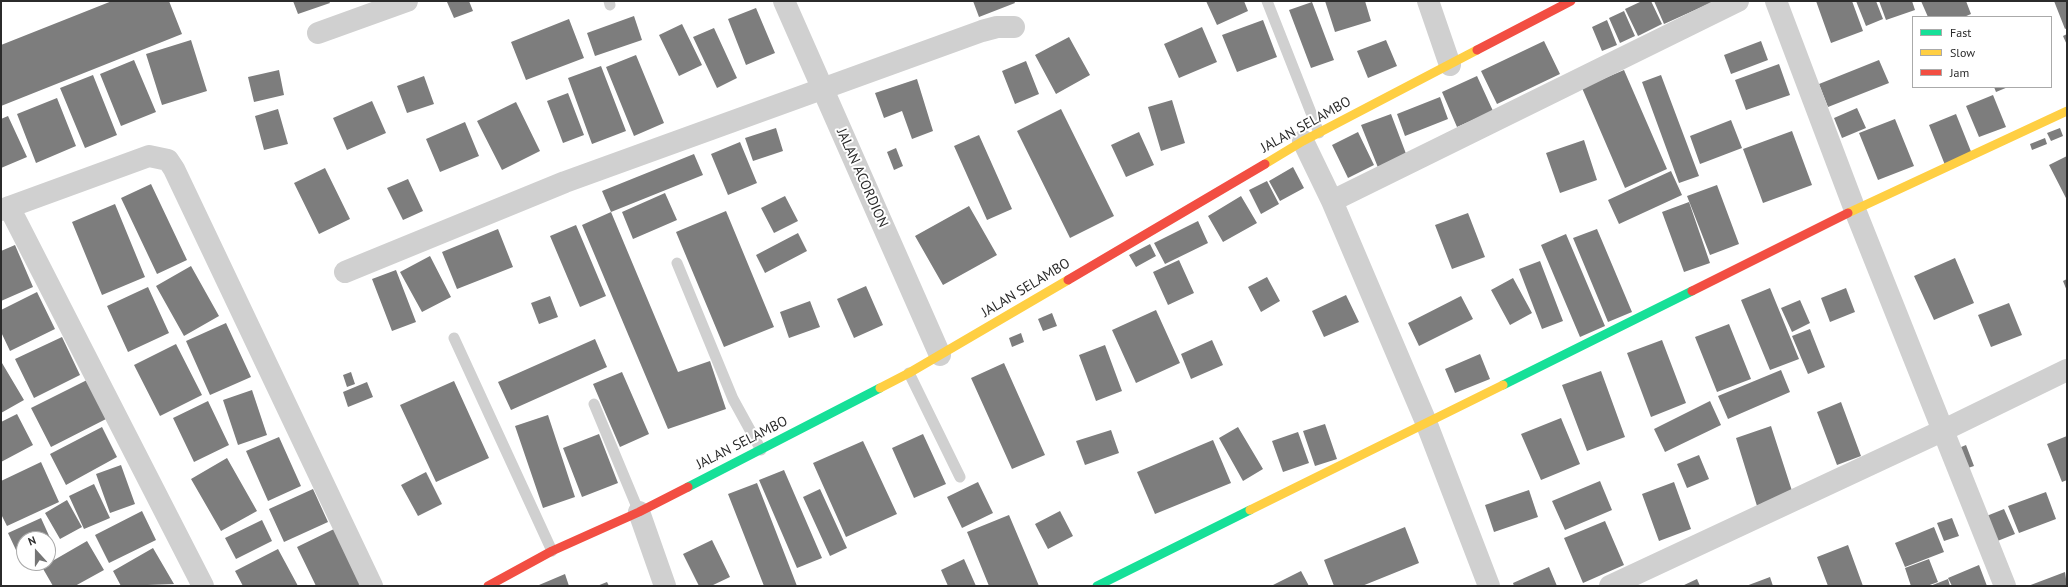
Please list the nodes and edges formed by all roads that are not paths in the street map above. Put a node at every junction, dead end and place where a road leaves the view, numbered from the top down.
1 (407, 1) edge
2 (784, 1) edge
3 (1266, 1) edge
4 (1428, 1) edge
5 (1571, 1) edge
6 (1738, 1) edge
7 (1776, 1) edge
8 (1014, 27) dead end
9 (318, 33) dead end
10 (1450, 65) junction
11 (823, 89) junction
12 (2067, 111) edge
13 (1311, 137) junction
14 (1332, 201) junction
15 (5, 208) edge
16 (1855, 210) junction
17 (677, 263) dead end
18 (345, 272) dead end
19 (454, 338) dead end
20 (940, 356) junction
21 (2067, 370) edge
22 (909, 373) junction
23 (594, 404) dead end
24 (1426, 422) junction
25 (1944, 430) junction
26 (761, 450) junction
27 (960, 477) dead end
28 (639, 512) junction
29 (552, 551) junction
30 (203, 586) edge
31 (372, 586) edge
32 (488, 586) edge
33 (665, 586) edge
34 (1097, 586) edge
35 (1489, 586) edge
36 (1610, 586) edge
37 (2005, 586) edge

1 - 9 street
2 - 11 street, JALAN ACORDION
3 - 13 lane
4 - 10 street
5 - 10 street, JALAN SELAMBO
6 - 14 street
7 - 16 street
8 - 11 street
10 - 13 street, JALAN SELAMBO
11 - 18 street
11 - 20 street, JALAN ACORDION
12 - 16 street
13 - 14 street
13 - 20 street, JALAN SELAMBO
14 - 24 street
15 - 30 street
15 - 31 street
16 - 24 street
16 - 25 street
17 - 26 lane
19 - 29 lane
20 - 22 street, JALAN SELAMBO
21 - 25 street
22 - 26 street, JALAN SELAMBO
22 - 27 lane
23 - 28 lane
24 - 34 street
24 - 35 street
25 - 36 street
25 - 37 street
26 - 28 street, JALAN SELAMBO
28 - 29 street, JALAN SELAMBO
28 - 33 street
29 - 32 street, JALAN SELAMBO

